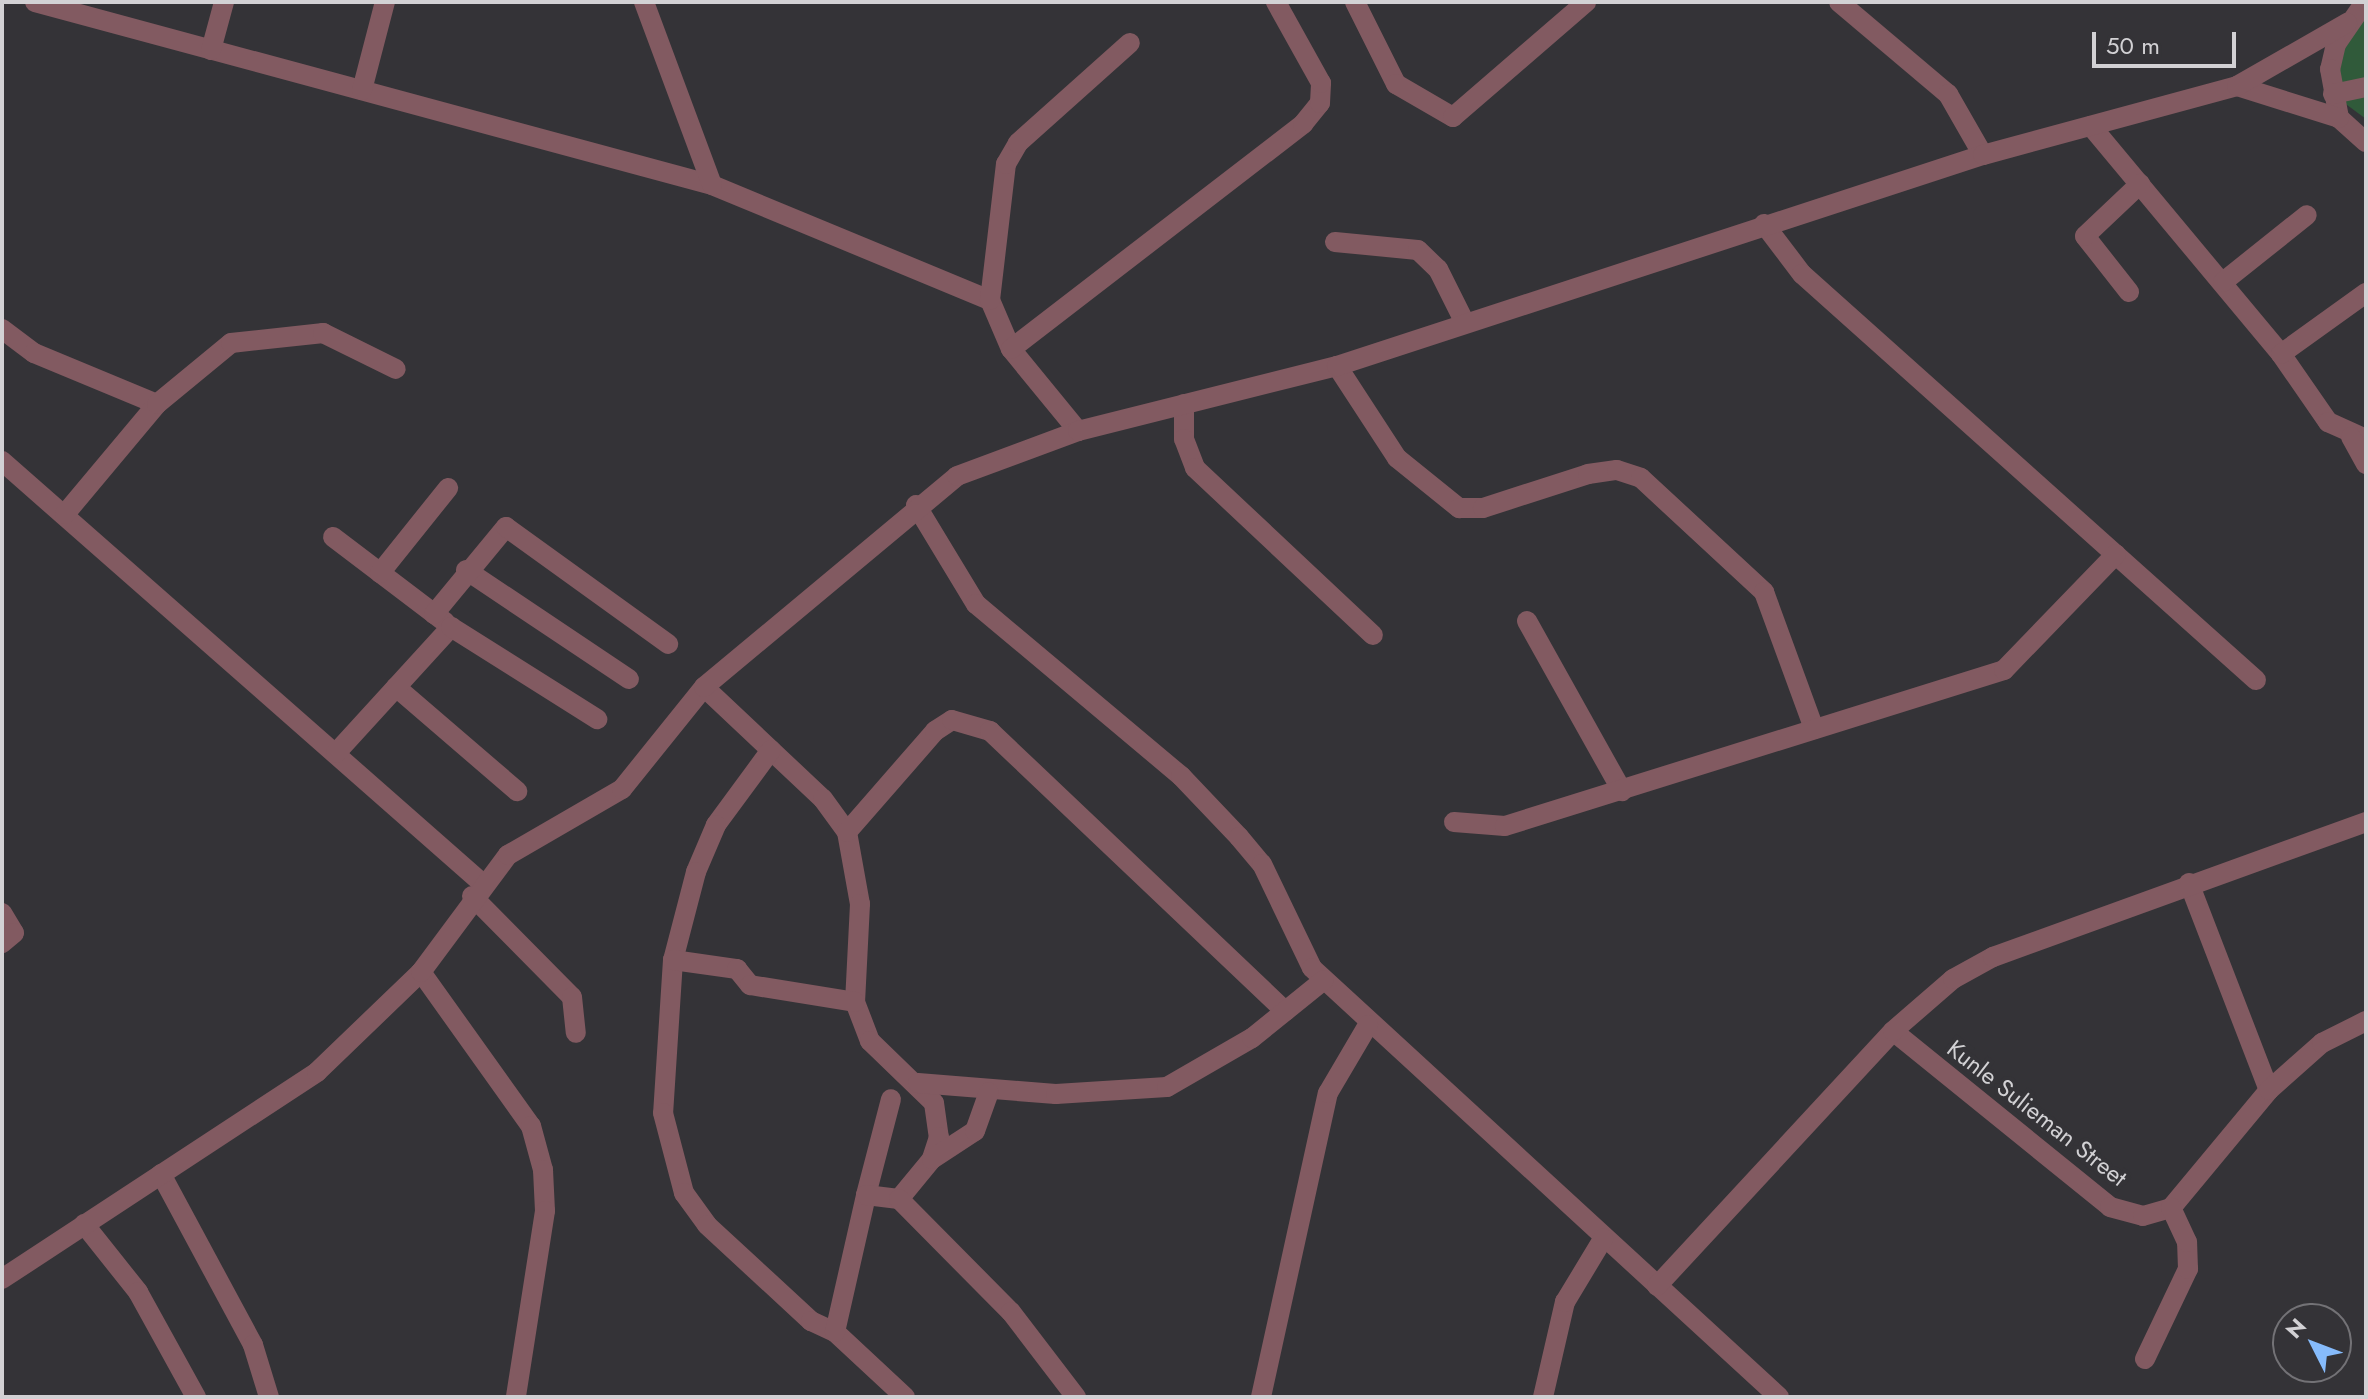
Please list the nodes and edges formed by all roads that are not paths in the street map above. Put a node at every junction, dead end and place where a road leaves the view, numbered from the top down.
1 (35, 2) edge
2 (224, 2) edge
3 (385, 2) edge
4 (644, 2) edge
5 (1276, 2) edge
6 (1355, 2) edge
7 (1586, 2) edge
8 (1839, 2) edge
9 (2365, 2) edge
10 (2347, 23) junction
11 (1130, 43) dead end
12 (211, 50) junction
13 (2237, 86) junction
14 (2366, 87) edge
15 (362, 90) junction
16 (2333, 94) junction
17 (2339, 118) junction
18 (2091, 126) junction
19 (2366, 142) edge
20 (1983, 155) junction
21 (2140, 184) junction
22 (712, 185) junction
23 (2307, 215) dead end
24 (1764, 224) junction
25 (1335, 242) dead end
26 (2223, 282) junction
27 (2129, 292) dead end
28 (2366, 293) edge
29 (990, 300) junction
30 (1465, 323) junction
31 (2, 329) edge
32 (1011, 349) junction
33 (2281, 354) junction
34 (1337, 366) junction
35 (396, 369) dead end
36 (157, 404) junction
37 (1184, 404) junction
38 (1078, 431) junction
39 (2358, 438) edge
40 (2, 461) edge
41 (2366, 464) edge
42 (448, 488) dead end
43 (916, 505) junction
44 (65, 514) junction
45 (333, 537) dead end
46 (2116, 554) junction
47 (466, 570) junction
48 (380, 573) junction
49 (434, 614) junction
50 (1527, 621) dead end
51 (451, 627) junction
52 (1373, 635) dead end
53 (668, 644) dead end
54 (629, 679) dead end
55 (2256, 680) dead end
56 (396, 687) junction
57 (704, 687) junction
58 (597, 719) dead end
59 (1814, 729) junction
60 (771, 750) junction
61 (336, 753) junction
62 (517, 791) dead end
63 (1622, 791) junction
64 (1454, 822) dead end
65 (2366, 822) edge
66 (847, 832) junction
67 (2189, 883) junction
68 (477, 889) junction
69 (2, 913) edge
70 (2, 943) edge
71 (673, 960) junction
72 (421, 972) junction
73 (1324, 980) junction
74 (855, 1002) junction
75 (1285, 1011) junction
76 (2366, 1021) edge
77 (1368, 1025) junction
78 (1893, 1031) junction
79 (576, 1033) dead end
80 (918, 1083) junction
81 (2269, 1090) junction
82 (989, 1092) junction
83 (891, 1099) dead end
84 (932, 1159) junction
85 (161, 1174) junction
86 (866, 1195) junction
87 (899, 1199) junction
88 (2171, 1208) junction
89 (84, 1224) junction
90 (1603, 1239) junction
91 (6, 1269) edge
92 (1657, 1286) junction
93 (835, 1332) junction
94 (2145, 1359) dead end
95 (196, 1397) edge
96 (269, 1397) edge
97 (516, 1397) edge
98 (905, 1397) edge
99 (1076, 1397) edge
100 (1261, 1397) edge
101 (1543, 1397) edge
102 (1779, 1397) edge

1 - 12 street
2 - 12 street
3 - 15 street
4 - 22 street
5 - 32 street
6 - 7 street
8 - 20 street
9 - 10 street
10 - 13 street
10 - 16 street
11 - 29 street
12 - 15 street
13 - 17 street
13 - 18 street
14 - 16 street
15 - 22 street
16 - 17 street
17 - 19 street
18 - 20 street
18 - 21 street
20 - 24 street
21 - 26 street
21 - 27 street
22 - 29 street
23 - 26 street
24 - 30 street
24 - 46 street
25 - 30 street
26 - 33 street
28 - 33 street
29 - 32 street
30 - 34 street
31 - 36 street
32 - 38 street
33 - 39 street
34 - 37 street
34 - 59 street
35 - 36 street
36 - 44 street
37 - 38 street
37 - 52 street
38 - 43 street
39 - 41 street
40 - 44 street
42 - 48 street
43 - 57 street
43 - 73 street
44 - 61 street
45 - 48 street
46 - 55 street
46 - 59 street
47 - 49 street
47 - 53 street
47 - 54 street
48 - 49 street
49 - 51 street
50 - 63 street
51 - 56 street
51 - 58 street
56 - 61 street
56 - 62 street
57 - 60 street
57 - 68 street
59 - 63 street
60 - 66 street
60 - 71 street
61 - 68 street
63 - 64 street
65 - 67 street
66 - 74 street
66 - 75 street
67 - 78 street
67 - 81 street
68 - 72 street
68 - 79 street
69 - 70 street
71 - 74 street
71 - 93 street
72 - 85 street
72 - 97 street
73 - 75 street
73 - 77 street
74 - 80 street
75 - 82 street
76 - 81 street
77 - 90 street
77 - 100 street
78 - 88 street, Kunle Sulieman Street
78 - 92 street
80 - 82 street
80 - 84 street
81 - 88 street
82 - 84 street
83 - 86 street
84 - 87 street
85 - 89 street
85 - 96 street
86 - 87 street
86 - 93 street
87 - 99 street
88 - 94 street
89 - 91 street
89 - 95 street
90 - 92 street
90 - 101 street
92 - 102 street
93 - 98 street

